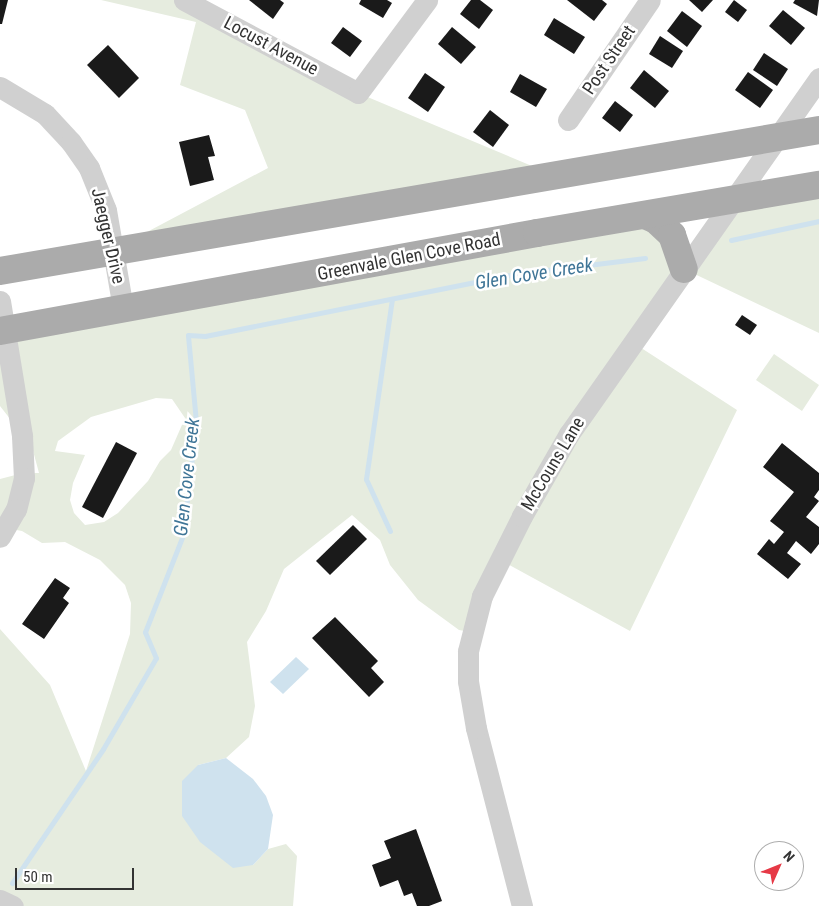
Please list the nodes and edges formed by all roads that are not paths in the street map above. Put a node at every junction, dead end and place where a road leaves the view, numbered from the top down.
1 (427, 0) edge
2 (650, 0) edge
3 (197, 3) edge
4 (819, 78) edge
5 (0, 87) edge
6 (568, 120) dead end
7 (819, 130) edge
8 (780, 135) junction
9 (819, 185) edge
10 (730, 202) junction
11 (647, 216) junction
12 (113, 250) junction
13 (684, 269) junction
14 (0, 271) edge
15 (0, 301) edge
16 (123, 308) junction
17 (2, 330) edge
18 (0, 537) edge
19 (0, 900) edge
20 (13, 906) edge
21 (522, 906) edge

1 - 3 street, Locust Avenue
2 - 6 street, Post Street
4 - 8 street, McCouns Lane
5 - 12 street, Jaegger Drive
7 - 8 main road
8 - 10 street, McCouns Lane
8 - 12 main road
9 - 10 main road, Greenvale Glen Cove Road
10 - 11 main road, Greenvale Glen Cove Road
10 - 13 street, McCouns Lane
11 - 13 main road
11 - 16 main road, Greenvale Glen Cove Road
12 - 14 main road
12 - 16 street, Jaegger Drive
13 - 21 street, McCouns Lane
15 - 17 street
16 - 17 main road, Greenvale Glen Cove Road
17 - 18 street
19 - 20 street

